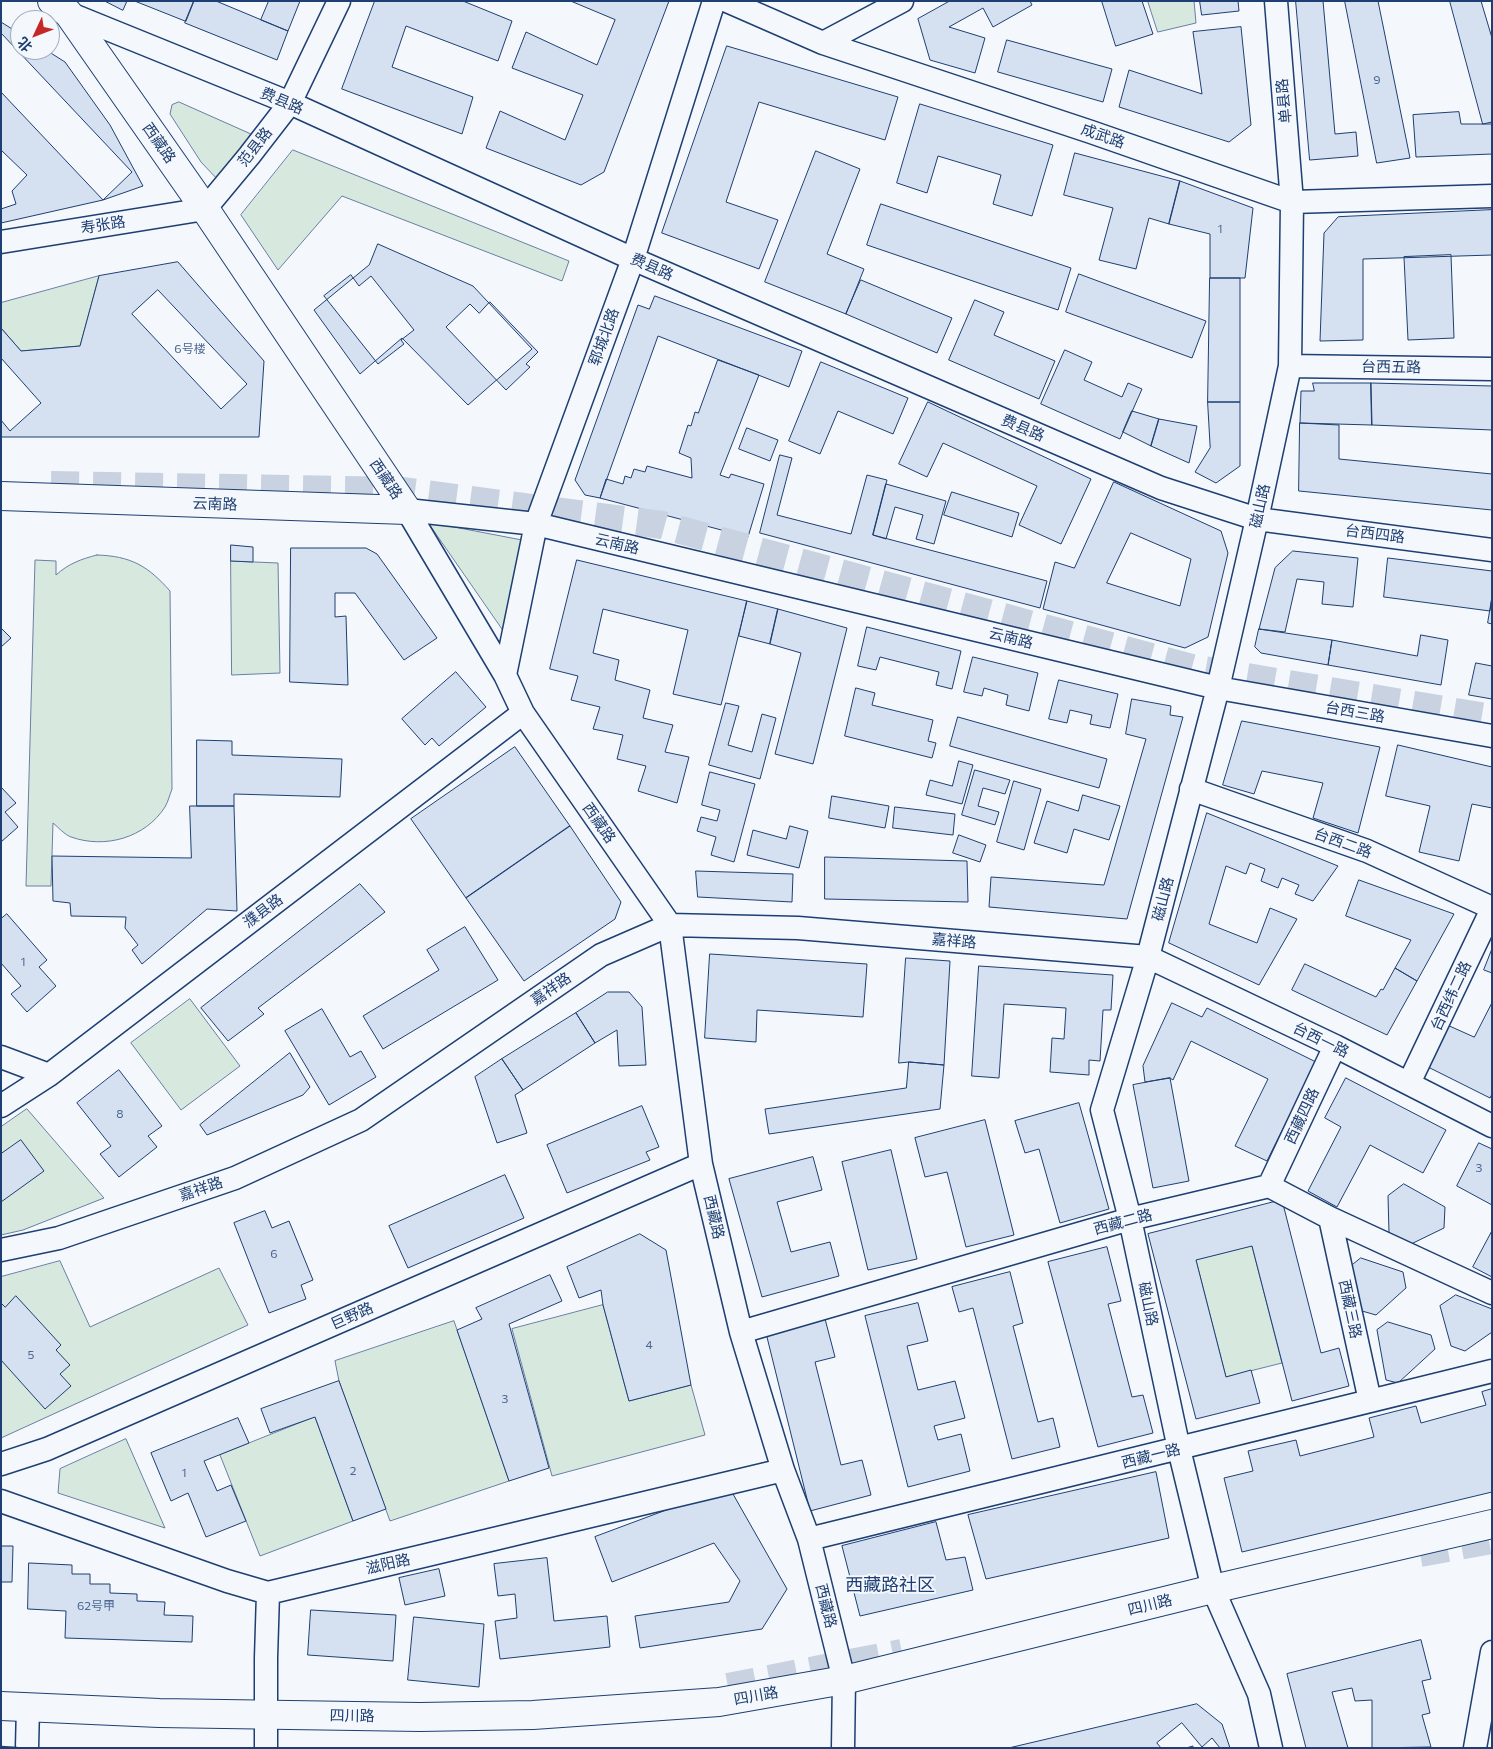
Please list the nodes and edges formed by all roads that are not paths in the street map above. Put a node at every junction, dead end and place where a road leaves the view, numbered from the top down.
1 (339, 1) edge
2 (714, 1) edge
3 (727, 1) edge
4 (902, 1) edge
5 (1276, 1) edge
6 (60, 7) edge
7 (823, 43) junction
8 (290, 103) junction
9 (1492, 196) edge
10 (1292, 202) junction
11 (205, 208) junction
12 (1, 242) edge
13 (633, 259) junction
14 (1290, 366) junction
15 (1492, 369) edge
16 (1, 496) edge
17 (408, 510) junction
18 (1257, 519) junction
19 (536, 524) junction
20 (1492, 550) edge
21 (505, 675) junction
22 (1218, 688) junction
23 (523, 713) junction
24 (1492, 736) edge
25 (1191, 789) junction
26 (1492, 909) edge
27 (670, 925) junction
28 (1148, 957) junction
29 (1335, 1046) junction
30 (1, 1057) edge
31 (49, 1075) junction
32 (1409, 1083) junction
33 (1, 1106) edge
34 (1492, 1126) edge
35 (701, 1164) junction
36 (1269, 1186) junction
37 (1330, 1218) junction
38 (1130, 1219) junction
39 (1, 1250) edge
40 (1492, 1293) edge
41 (741, 1332) junction
42 (1492, 1371) edge
43 (1370, 1401) junction
44 (1179, 1449) junction
45 (1, 1464) edge
46 (783, 1470) junction
47 (1, 1501) edge
48 (1492, 1524) edge
49 (809, 1539) junction
50 (1213, 1589) junction
51 (268, 1593) junction
52 (1492, 1652) edge
53 (844, 1680) junction
54 (14, 1706) edge
55 (265, 1715) junction
56 (27, 1748) edge
57 (266, 1748) edge
58 (843, 1748) edge
59 (1271, 1748) edge
60 (1475, 1748) edge

1 - 8 street, 范县路
2 - 13 street, 郓城北路
3 - 7 street, 成武路
4 - 7 street
5 - 10 street, 单县路
6 - 8 street, 费县路
6 - 11 main road, 西藏路
7 - 10 street, 成武路
8 - 11 street, 范县路
8 - 13 street, 费县路
9 - 10 street, 成武路
10 - 14 street, 磁山路
11 - 12 street, 寿张路
11 - 17 main road, 西藏路
13 - 18 street, 费县路
13 - 19 street, 郓城北路
14 - 15 street, 台西五路
14 - 18 street, 磁山路
16 - 17 main road, 云南路
17 - 19 street, 云南路
17 - 21 street, 西藏路
18 - 20 street, 台西四路
18 - 22 street, 磁山路
19 - 21 street, 郓城北路
19 - 22 street, 云南路
21 - 23 street, 西藏路
22 - 24 street, 台西三路
22 - 25 street, 磁山路
23 - 27 street, 西藏路
23 - 31 street, 濮县路
25 - 26 street, 台西二路
25 - 28 street, 磁山路
26 - 32 street, 台西纬二路
27 - 28 street, 嘉祥路
27 - 35 street, 西藏路
27 - 39 street, 嘉祥路
28 - 29 street, 台西一路
28 - 38 street, 磁山路
29 - 32 street, 台西一路
29 - 36 street, 西藏四路
30 - 31 street
31 - 33 street, 濮县路
32 - 34 street, 台西一路
35 - 41 street, 西藏路
35 - 45 street, 巨野路
36 - 37 street
36 - 38 street, 西藏二路
37 - 40 street
37 - 43 street, 西藏三路
38 - 41 street, 西藏二路
38 - 44 street, 磁山路
41 - 46 street, 西藏路
42 - 43 street, 西藏一路
43 - 44 street, 西藏一路
44 - 49 street, 西藏一路
44 - 50 street, 磁山路
46 - 49 street, 西藏路
46 - 51 street, 滋阳路
47 - 51 street
48 - 50 main road, 四川路
49 - 53 street, 西藏路
50 - 53 main road, 四川路
50 - 59 street, 磁山路
51 - 55 street
52 - 60 street
53 - 55 main road, 四川路
53 - 58 street, 西藏路
54 - 55 main road, 四川路
54 - 56 street
55 - 57 street

